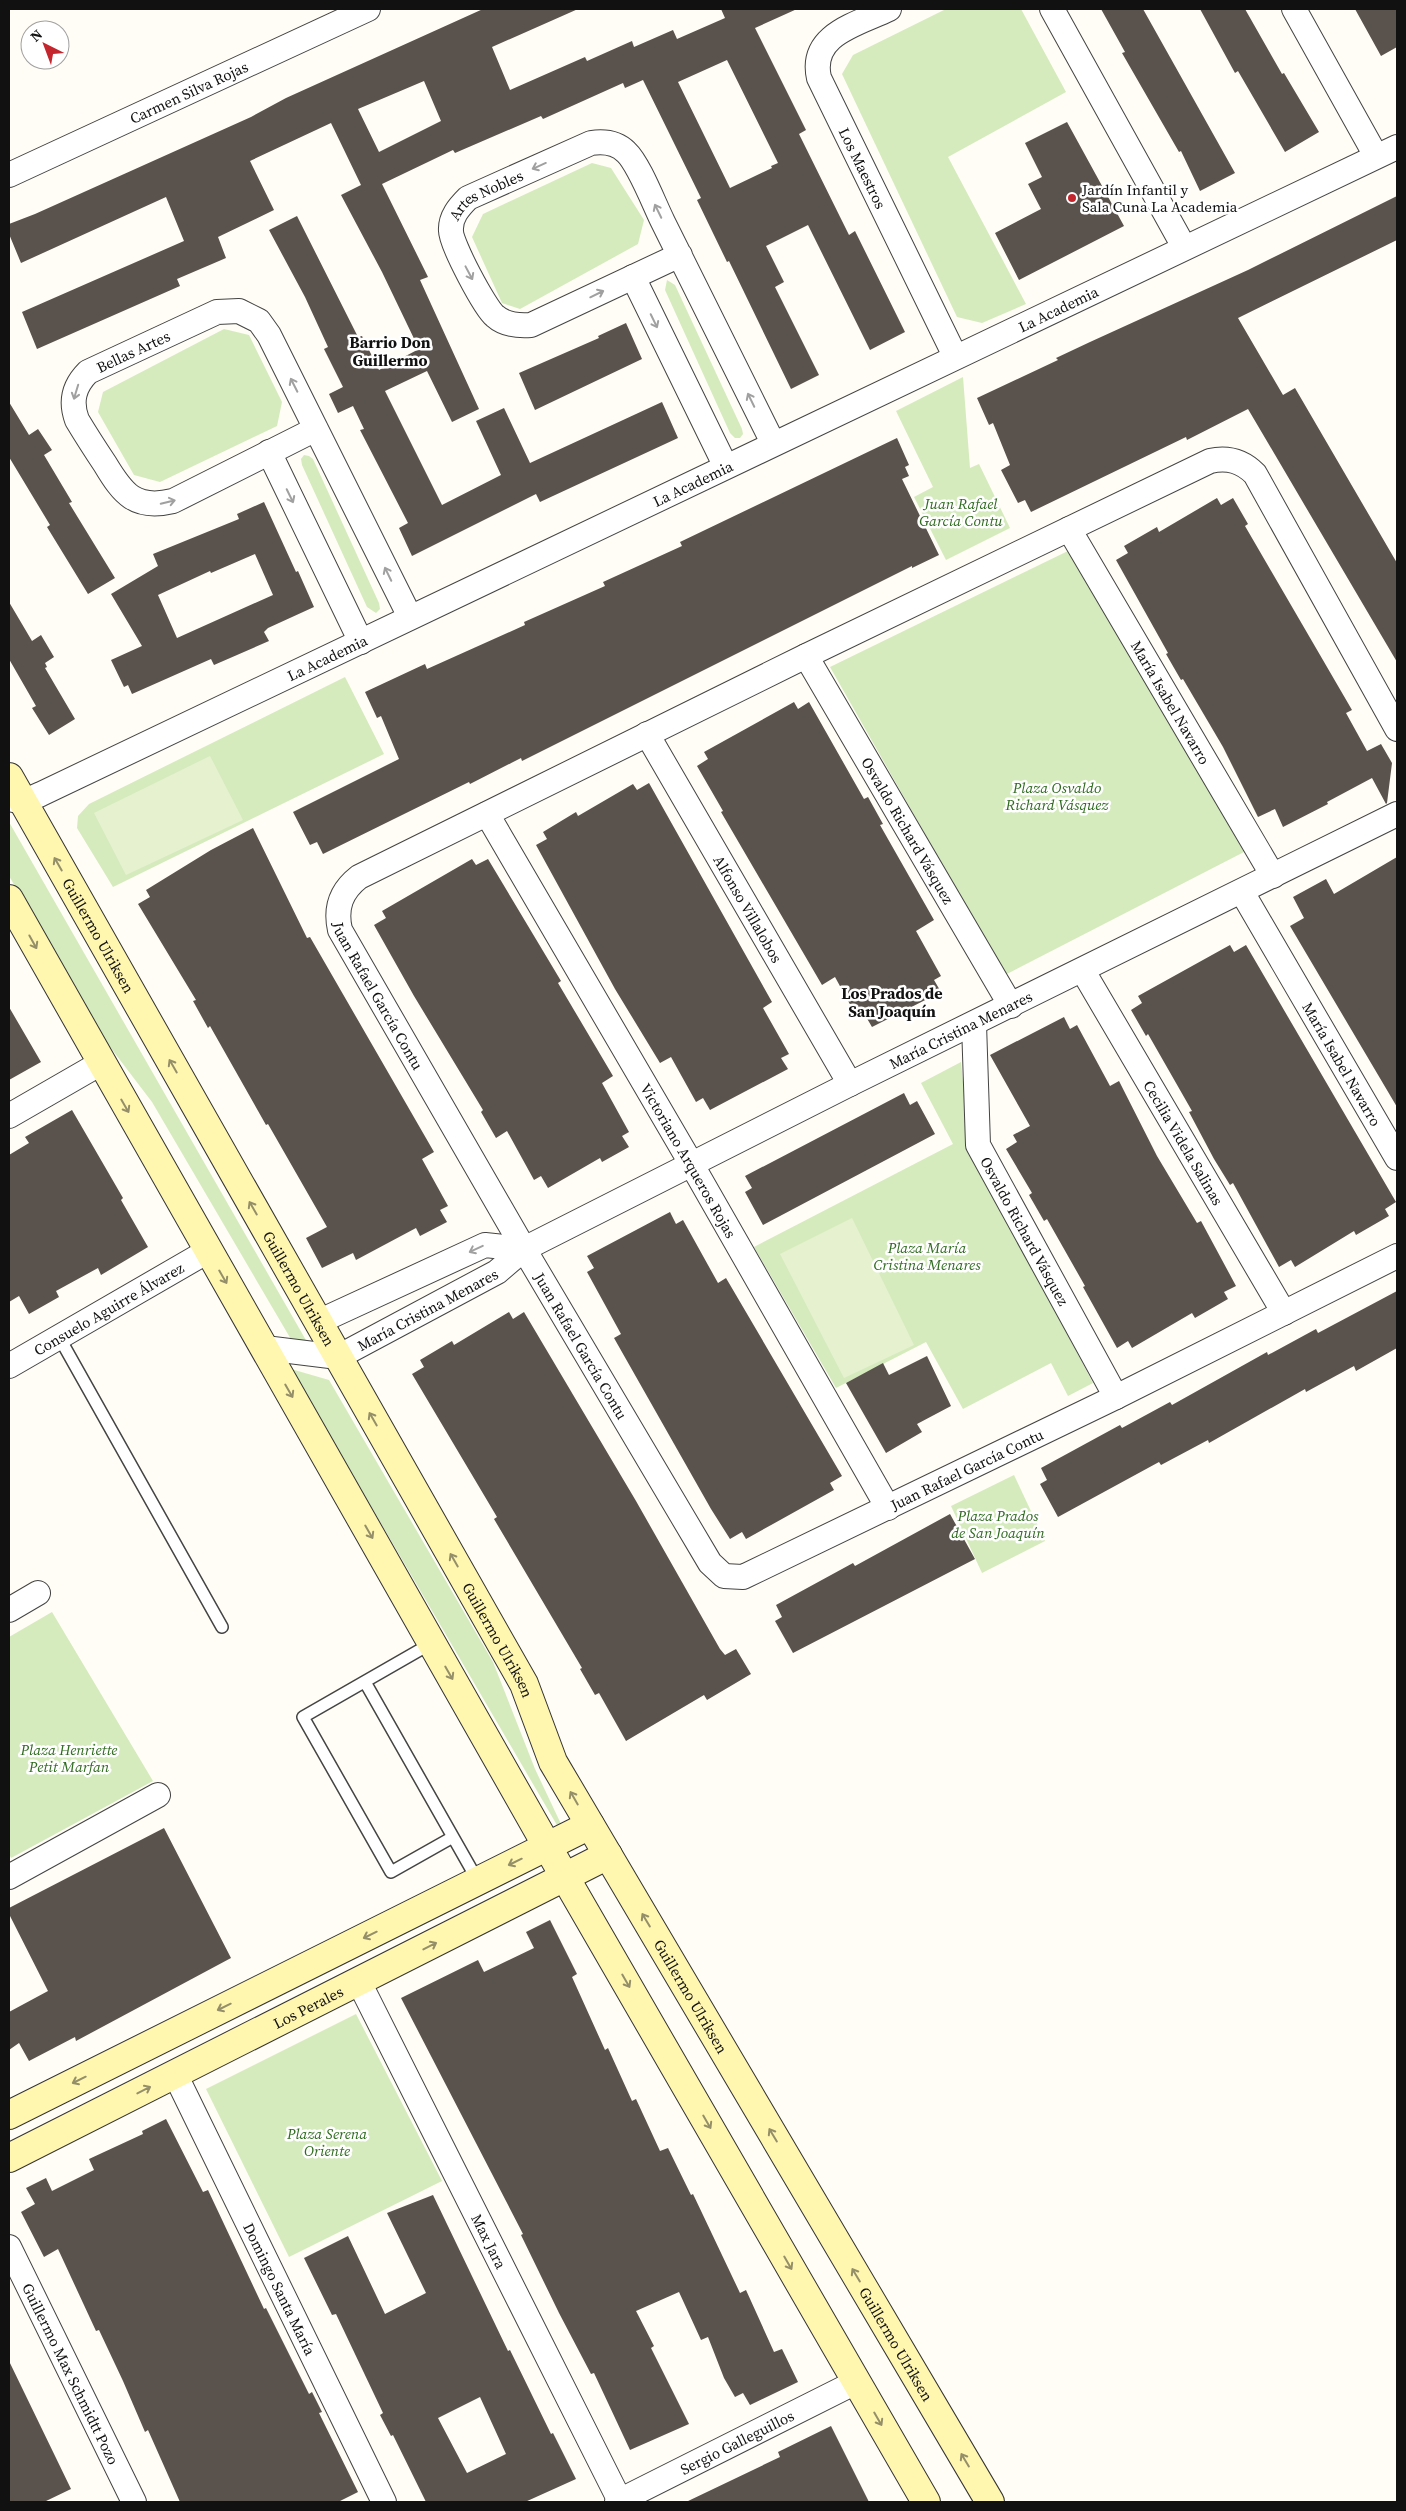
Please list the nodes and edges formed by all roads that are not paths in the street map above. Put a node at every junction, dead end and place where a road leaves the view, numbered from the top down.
1 (368, 9) edge
2 (889, 9) edge
3 (1052, 9) edge
4 (1294, 9) edge
5 (1397, 147) edge
6 (1376, 156) junction
7 (9, 176) edge
8 (1184, 247) junction
9 (680, 255) junction
10 (633, 277) junction
11 (955, 356) junction
12 (316, 429) junction
13 (772, 443) junction
14 (269, 452) junction
15 (726, 465) junction
16 (1069, 529) junction
17 (410, 618) junction
18 (361, 642) junction
19 (806, 656) junction
20 (1397, 729) edge
21 (647, 734) junction
22 (9, 777) edge
23 (16, 801) edge
24 (487, 814) junction
25 (1397, 814) edge
26 (1272, 876) junction
27 (1242, 892) junction
28 (9, 899) edge
29 (1083, 971) junction
30 (1011, 1006) junction
31 (974, 1024) junction
32 (101, 1064) junction
33 (850, 1084) junction
34 (9, 1116) edge
35 (1397, 1158) edge
36 (692, 1165) junction
37 (524, 1249) junction
38 (208, 1251) junction
39 (1397, 1256) edge
40 (1284, 1313) junction
41 (318, 1322) junction
42 (59, 1337) junction
43 (265, 1348) junction
44 (338, 1357) junction
45 (9, 1366) edge
46 (1116, 1396) junction
47 (888, 1508) junction
48 (38, 1593) dead end
49 (9, 1610) edge
50 (222, 1627) dead end
51 (432, 1643) junction
52 (365, 1682) junction
53 (158, 1795) dead end
54 (590, 1825) junction
55 (453, 1837) junction
56 (547, 1846) junction
57 (608, 1856) junction
58 (9, 1877) edge
59 (567, 1878) junction
60 (478, 1881) junction
61 (359, 1982) junction
62 (175, 2074) junction
63 (9, 2115) edge
64 (9, 2158) edge
65 (9, 2247) edge
66 (856, 2382) junction
67 (619, 2501) edge
68 (134, 2502) edge
69 (384, 2502) edge
70 (926, 2502) edge
71 (990, 2502) edge

1 - 7 street, Carmen Silva Rojas
2 - 11 street, Los Maestros
3 - 8 street
4 - 6 street
5 - 6 street, La Academia
6 - 8 street, La Academia
8 - 11 street, La Academia
9 - 10 street, Artes Nobles
9 -> 10 street, Artes Nobles
13 -> 9 street, Artes Nobles
10 -> 15 street
11 - 13 street, La Academia
12 - 14 street, Bellas Artes
12 -> 14 street, Bellas Artes
17 -> 12 street, Bellas Artes
13 - 15 street, La Academia
14 -> 18 street
15 - 17 street, La Academia
16 - 19 street, Juan Rafael García Contu
16 - 20 street, Juan Rafael García Contu
16 - 26 street, María Isabel Navarro
17 - 18 street, La Academia
18 - 23 street, La Academia
19 - 21 street, Juan Rafael García Contu
19 - 30 street, Osvaldo Richard Vásquez
21 - 24 street, Juan Rafael García Contu
21 - 33 street, Alfonso Villalobos
22 - 23 main road, Guillermo Ulriksen
41 -> 23 main road, Guillermo Ulriksen
24 - 36 street, Victoriano Arqueros Rojas
24 - 37 street, Juan Rafael García Contu
25 - 26 street, María Cristina Menares
26 - 27 street, María Cristina Menares
27 - 29 street, María Cristina Menares
27 - 35 street, María Isabel Navarro
28 -> 32 main road
29 - 30 street, María Cristina Menares
29 - 40 street, Cecilia Videla Salinas
30 - 31 street, María Cristina Menares
31 - 33 street, María Cristina Menares
31 - 46 street, Osvaldo Richard Vásquez
32 - 34 street
32 -> 38 main road
33 - 36 street, María Cristina Menares
36 - 37 street, María Cristina Menares
36 - 47 street, Victoriano Arqueros Rojas
37 -> 41 street, María Cristina Menares
37 - 44 street, María Cristina Menares
37 - 47 street, Juan Rafael García Contu
38 - 42 street, Consuelo Aguirre Álvarez
38 -> 43 main road
39 - 40 street, Juan Rafael García Contu
40 - 46 street, Juan Rafael García Contu
41 - 44 main road, Guillermo Ulriksen
42 - 45 street, Consuelo Aguirre Álvarez
42 - 50 lane
43 - 44 street
43 -> 51 main road
54 -> 44 main road, Guillermo Ulriksen
46 - 47 street, Juan Rafael García Contu
48 - 49 street
51 - 52 lane
51 -> 56 main road
52 - 55 lane
52 - 55 lane
53 - 58 street
54 - 56 main road
54 - 57 main road, Guillermo Ulriksen
55 - 60 lane
56 - 59 main road
56 -> 60 main road
57 - 59 main road, Los Perales
71 -> 57 main road, Guillermo Ulriksen
61 -> 59 main road, Los Perales
59 -> 66 main road
60 -> 63 main road
61 - 62 main road, Los Perales
61 - 67 street, Max Jara
64 -> 62 main road, Los Perales
62 - 69 street, Domingo Santa María
65 - 68 street, Guillermo Max Schmidtt Pozo
66 - 67 street, Sergio Galleguillos
66 -> 70 main road

